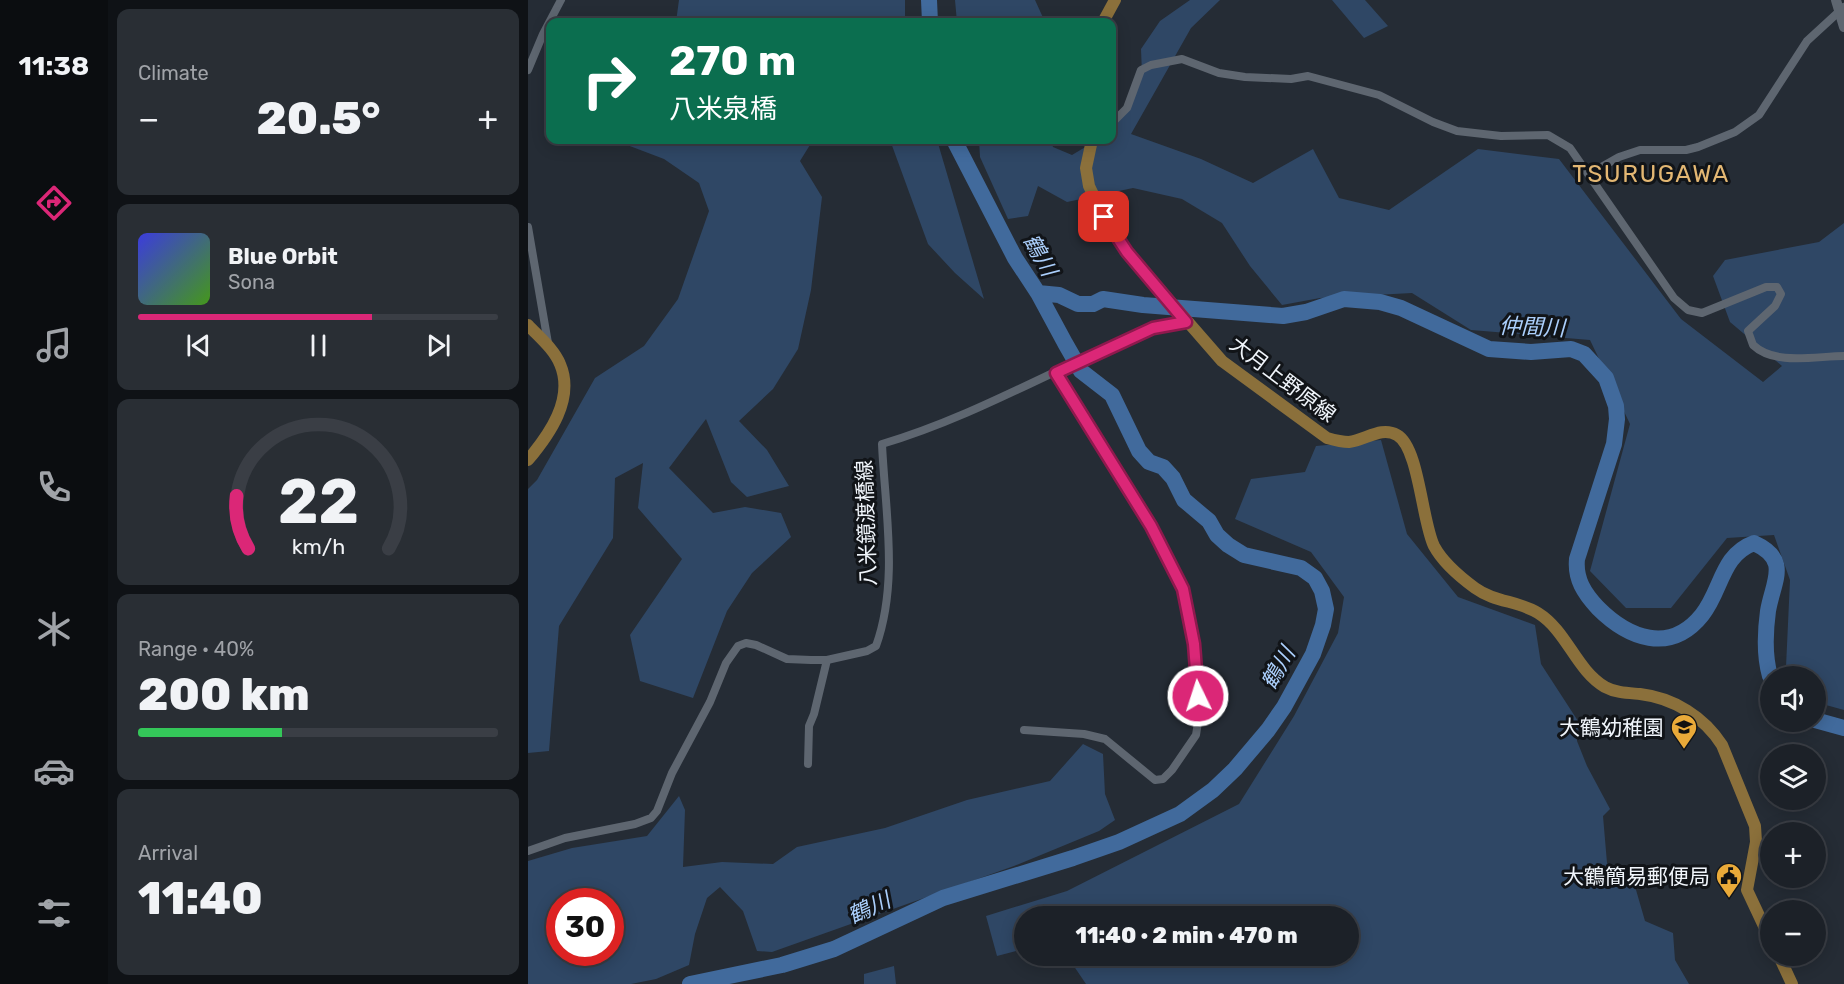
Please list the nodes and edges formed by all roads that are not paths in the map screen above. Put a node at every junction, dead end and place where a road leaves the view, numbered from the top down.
1 (561, 0) edge
2 (1114, 0) edge
3 (1840, 6) edge
4 (551, 18) edge
5 (1105, 18) edge
6 (1844, 27) edge
7 (546, 28) edge
8 (528, 70) edge
9 (1116, 119) edge
10 (1091, 144) edge
11 (1589, 174) junction
12 (528, 226) edge
13 (1184, 319) junction
14 (528, 325) edge
15 (548, 346) junction
16 (1844, 356) edge
17 (1056, 373) junction
18 (528, 460) edge
19 (827, 660) junction
20 (1024, 730) dead end
21 (808, 764) dead end
22 (528, 851) edge
23 (1760, 918) edge
24 (1784, 966) edge
25 (1792, 984) edge

1 - 4 street
2 - 5 main road
3 - 6 street
3 - 11 street
7 - 8 street
9 - 11 street
10 - 13 main road, 大月上野原線
11 - 16 street
12 - 15 street
13 - 17 street
13 - 23 main road, 大月上野原線
14 - 15 main road
15 - 18 main road
17 - 19 street, 八米鏡渡橋線
17 - 20 street
19 - 21 street
19 - 22 street, 八米鏡渡橋線
24 - 25 main road

